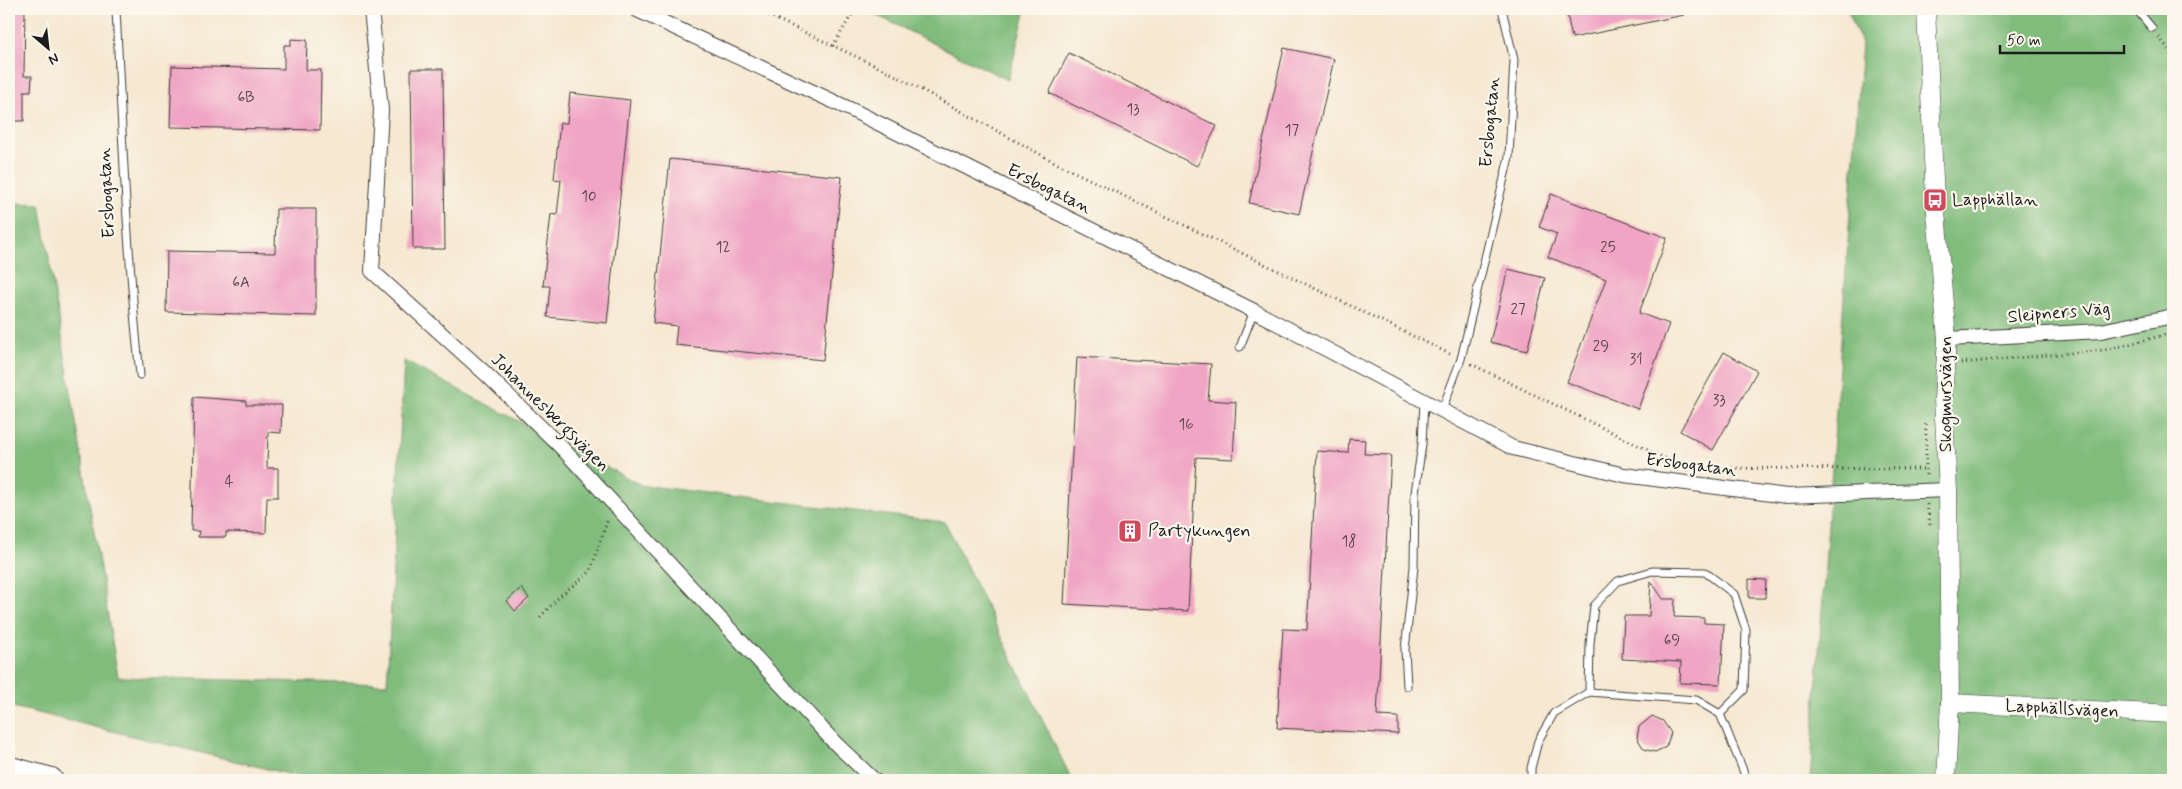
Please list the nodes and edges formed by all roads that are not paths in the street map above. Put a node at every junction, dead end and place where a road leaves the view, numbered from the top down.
1 (116, 9) edge
2 (371, 9) edge
3 (636, 9) edge
4 (1502, 9) edge
5 (1926, 9) edge
6 (2136, 9) edge
7 (2152, 28) road end
8 (1254, 311) junction
9 (2173, 316) edge
10 (1947, 339) junction
11 (1240, 347) dead end
12 (140, 375) dead end
13 (1424, 401) junction
14 (1442, 410) junction
15 (1948, 490) junction
16 (1407, 686) dead end
17 (1589, 692) junction
18 (1950, 702) junction
19 (1720, 714) junction
20 (2173, 714) edge
21 (9, 769) edge
22 (50, 780) edge
23 (874, 780) edge
24 (1531, 780) edge
25 (1747, 780) edge
26 (1946, 780) edge

1 - 12 lane, Ersbogatan
2 - 23 street, Johannesbergsvägen
3 - 8 street, Ersbogatan
4 - 14 lane, Ersbogatan
5 - 10 street, Skogmursvägen
6 - 7 lane
8 - 11 lane
8 - 13 street, Ersbogatan
9 - 10 street, Sleipners Väg
10 - 15 street, Skogmursvägen
13 - 14 street, Ersbogatan
13 - 16 lane
14 - 15 street, Ersbogatan
15 - 18 street, Skogmursvägen
17 - 19 lane
17 - 19 lane
17 - 24 lane
18 - 20 street, Lapphällsvägen
18 - 26 street, Skogmursvägen
19 - 25 lane
21 - 22 highway

